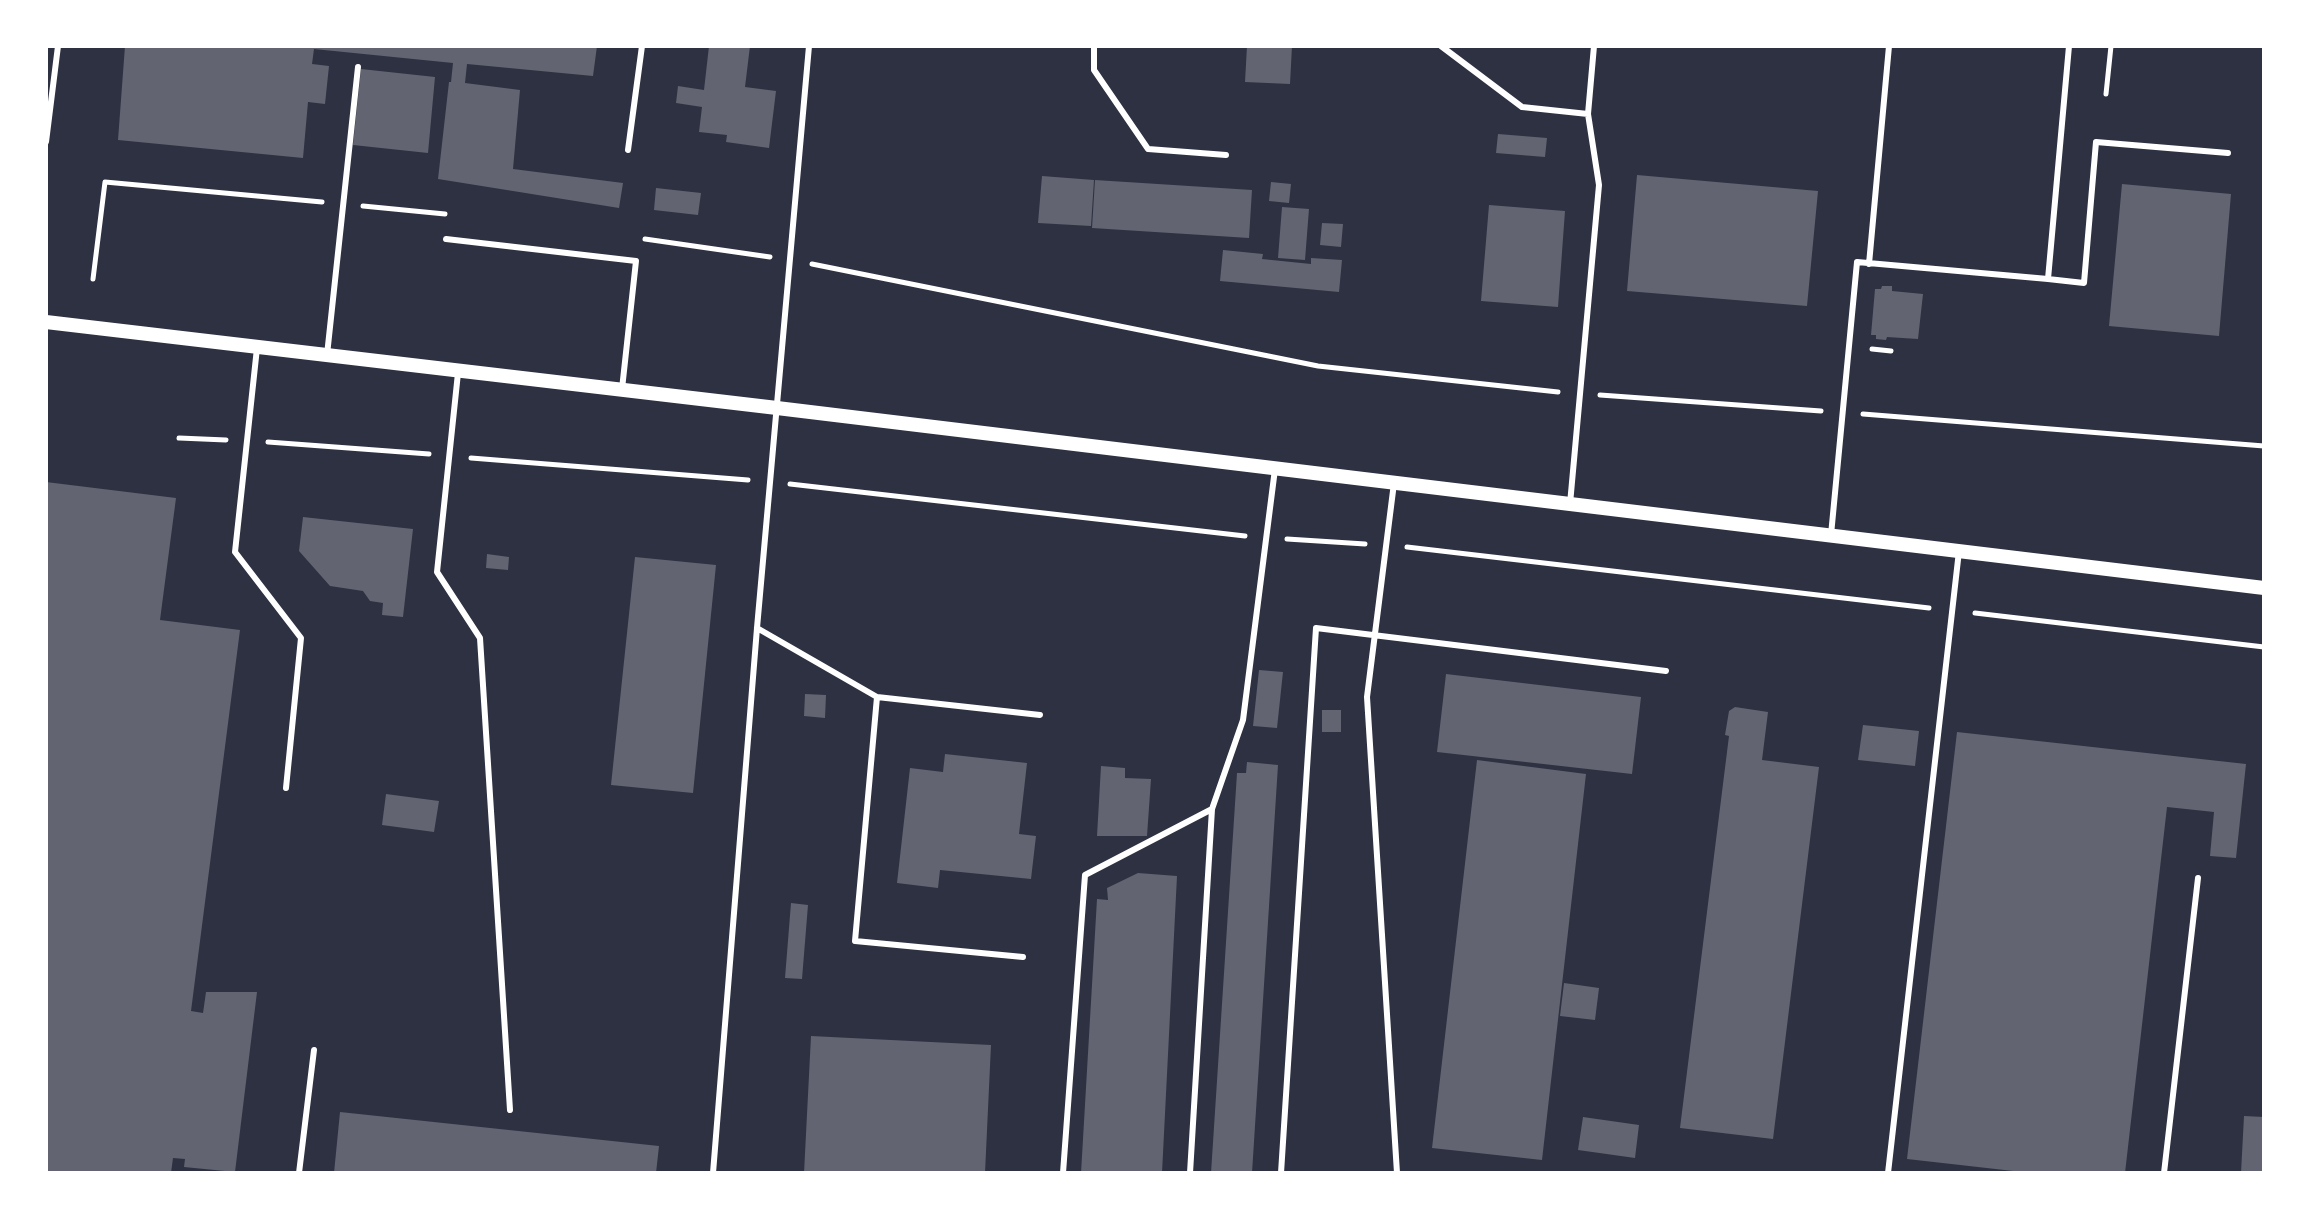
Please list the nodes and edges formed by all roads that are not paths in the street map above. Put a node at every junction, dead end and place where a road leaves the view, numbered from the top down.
1 (58, 46) edge
2 (642, 46) edge
3 (809, 46) edge
4 (1094, 46) edge
5 (1441, 46) edge
6 (1594, 46) edge
7 (1889, 46) edge
8 (2069, 46) edge
9 (358, 67) dead end
10 (1588, 114) junction
11 (46, 142) edge
12 (628, 150) dead end
13 (2228, 153) dead end
14 (1226, 155) dead end
15 (446, 239) dead end
16 (1869, 264) junction
17 (2048, 279) junction
18 (46, 322) edge
19 (257, 347) junction
20 (327, 355) junction
21 (458, 370) junction
22 (622, 389) junction
23 (777, 408) junction
24 (1275, 468) junction
25 (1394, 483) junction
26 (1570, 504) junction
27 (1831, 535) junction
28 (1959, 551) junction
29 (2264, 588) edge
30 (757, 628) junction
31 (1375, 634) junction
32 (1666, 671) dead end
33 (877, 697) junction
34 (1040, 715) dead end
35 (286, 788) dead end
36 (1212, 809) junction
37 (2198, 878) dead end
38 (1023, 957) dead end
39 (314, 1050) dead end
40 (510, 1110) dead end
41 (299, 1173) edge
42 (713, 1173) edge
43 (1063, 1173) edge
44 (1190, 1173) edge
45 (1281, 1173) edge
46 (1397, 1173) edge
47 (1888, 1173) edge
48 (2164, 1173) edge

1 - 11 lane
2 - 12 lane
3 - 23 lane
4 - 14 lane
5 - 10 lane
6 - 10 lane
7 - 16 lane
8 - 17 lane
9 - 20 lane
10 - 26 lane
13 - 17 lane
15 - 22 lane
16 - 17 lane
16 - 27 lane
18 - 19 street
19 - 20 street
19 - 35 lane
20 - 21 street
21 - 22 street
21 - 40 lane
22 - 23 street
23 - 24 street
23 - 30 lane
24 - 25 street
24 - 36 lane
25 - 26 street
25 - 31 lane
26 - 27 street
27 - 28 street
28 - 29 street
28 - 47 lane
30 - 33 lane
30 - 42 lane
31 - 32 lane
31 - 45 lane
31 - 46 lane
33 - 34 lane
33 - 38 lane
36 - 43 lane
36 - 44 lane
37 - 48 lane
39 - 41 lane

